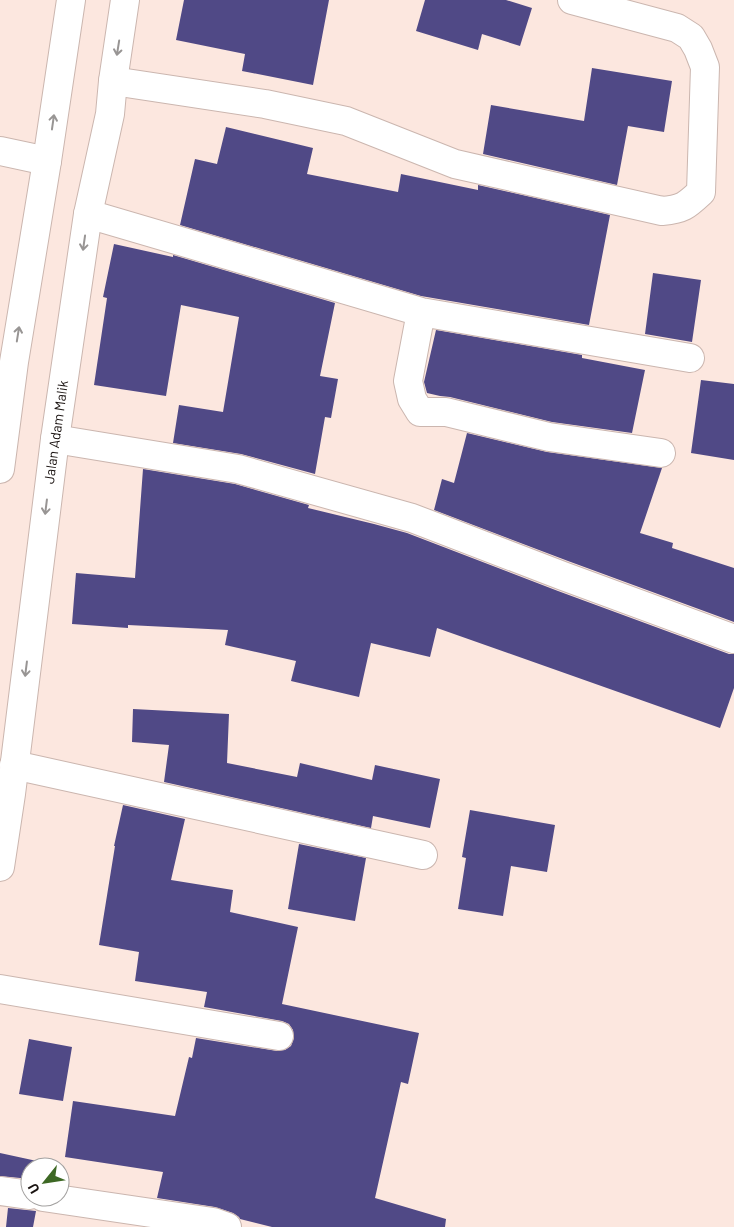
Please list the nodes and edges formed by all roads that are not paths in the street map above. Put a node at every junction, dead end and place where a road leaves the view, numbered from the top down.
1 (71, 0) edge
2 (125, 0) edge
3 (572, 0) edge
4 (113, 80) junction
5 (0, 151) edge
6 (47, 161) junction
7 (88, 214) junction
8 (421, 312) junction
9 (690, 358) dead end
10 (7, 361) edge
11 (55, 439) junction
12 (661, 453) dead end
13 (0, 469) edge
14 (734, 639) edge
15 (14, 765) junction
16 (423, 855) dead end
17 (0, 867) edge
18 (0, 989) edge
19 (279, 1036) dead end
20 (0, 1191) edge
21 (20, 1194) edge
22 (70, 1201) edge
23 (227, 1227) edge

6 -> 1 street
2 -> 4 street, Jalan Adam Malik
3 - 4 street
4 - 7 street, Jalan Adam Malik
5 - 6 street
10 -> 6 street
7 - 8 street
7 -> 11 street, Jalan Adam Malik
8 - 9 street
8 - 12 street
10 - 13 street
11 - 14 street
11 -> 15 street, Jalan Adam Malik
15 - 16 street
15 - 17 street, Jalan Adam Malik
18 - 19 street
20 - 21 street
22 - 23 street

